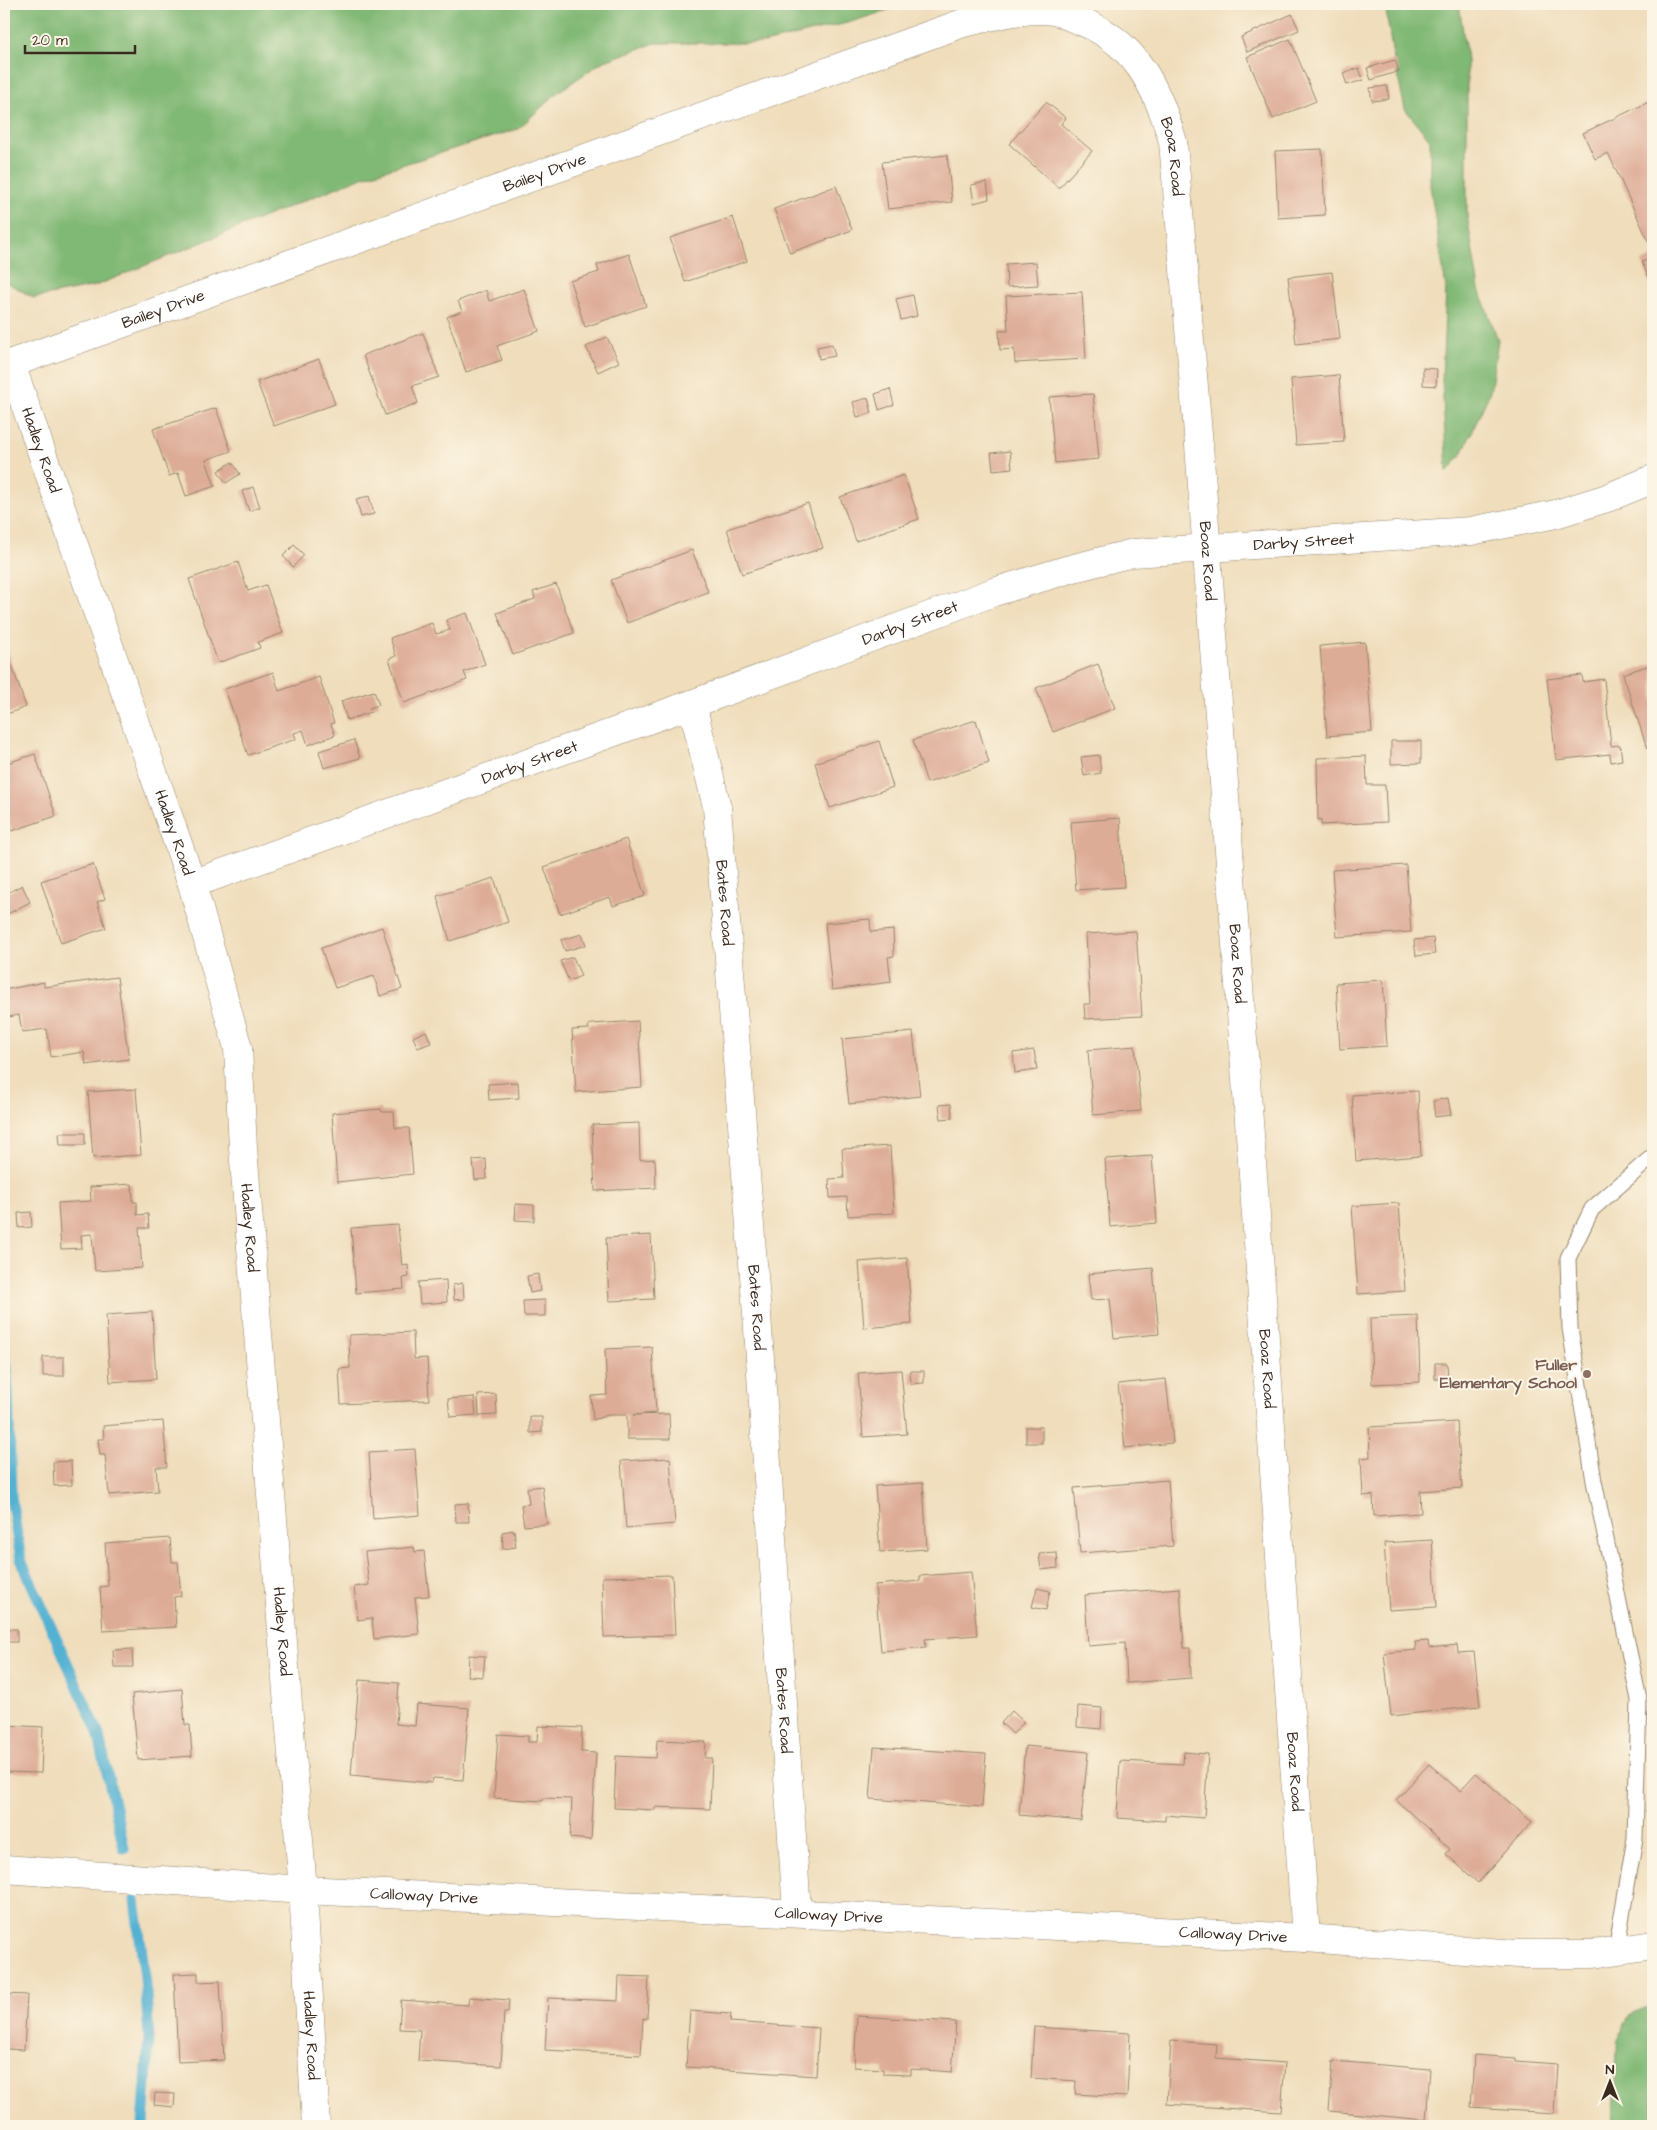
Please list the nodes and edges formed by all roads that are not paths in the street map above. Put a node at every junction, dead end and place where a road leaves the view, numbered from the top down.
1 (1090, 24) joint
2 (8, 365) edge
3 (1653, 479) edge
4 (1205, 547) junction
5 (692, 704) junction
6 (192, 884) junction
7 (1653, 1156) edge
8 (4, 1870) edge
9 (303, 1890) junction
10 (797, 1912) junction
11 (1306, 1938) junction
12 (1653, 1946) edge
13 (1616, 1951) junction
14 (316, 2126) edge

1 - 2 street, Bailey Drive
1 - 4 street, Boaz Road
2 - 6 street, Hadley Road
3 - 4 street, Darby Street
4 - 5 street, Darby Street
4 - 11 street, Boaz Road
5 - 6 street, Darby Street
5 - 10 street, Bates Road
6 - 9 street, Hadley Road
7 - 13 lane
8 - 9 street, Calloway Drive
9 - 10 street, Calloway Drive
9 - 14 street, Hadley Road
10 - 11 street, Calloway Drive
11 - 13 street, Calloway Drive
12 - 13 street, Calloway Drive

